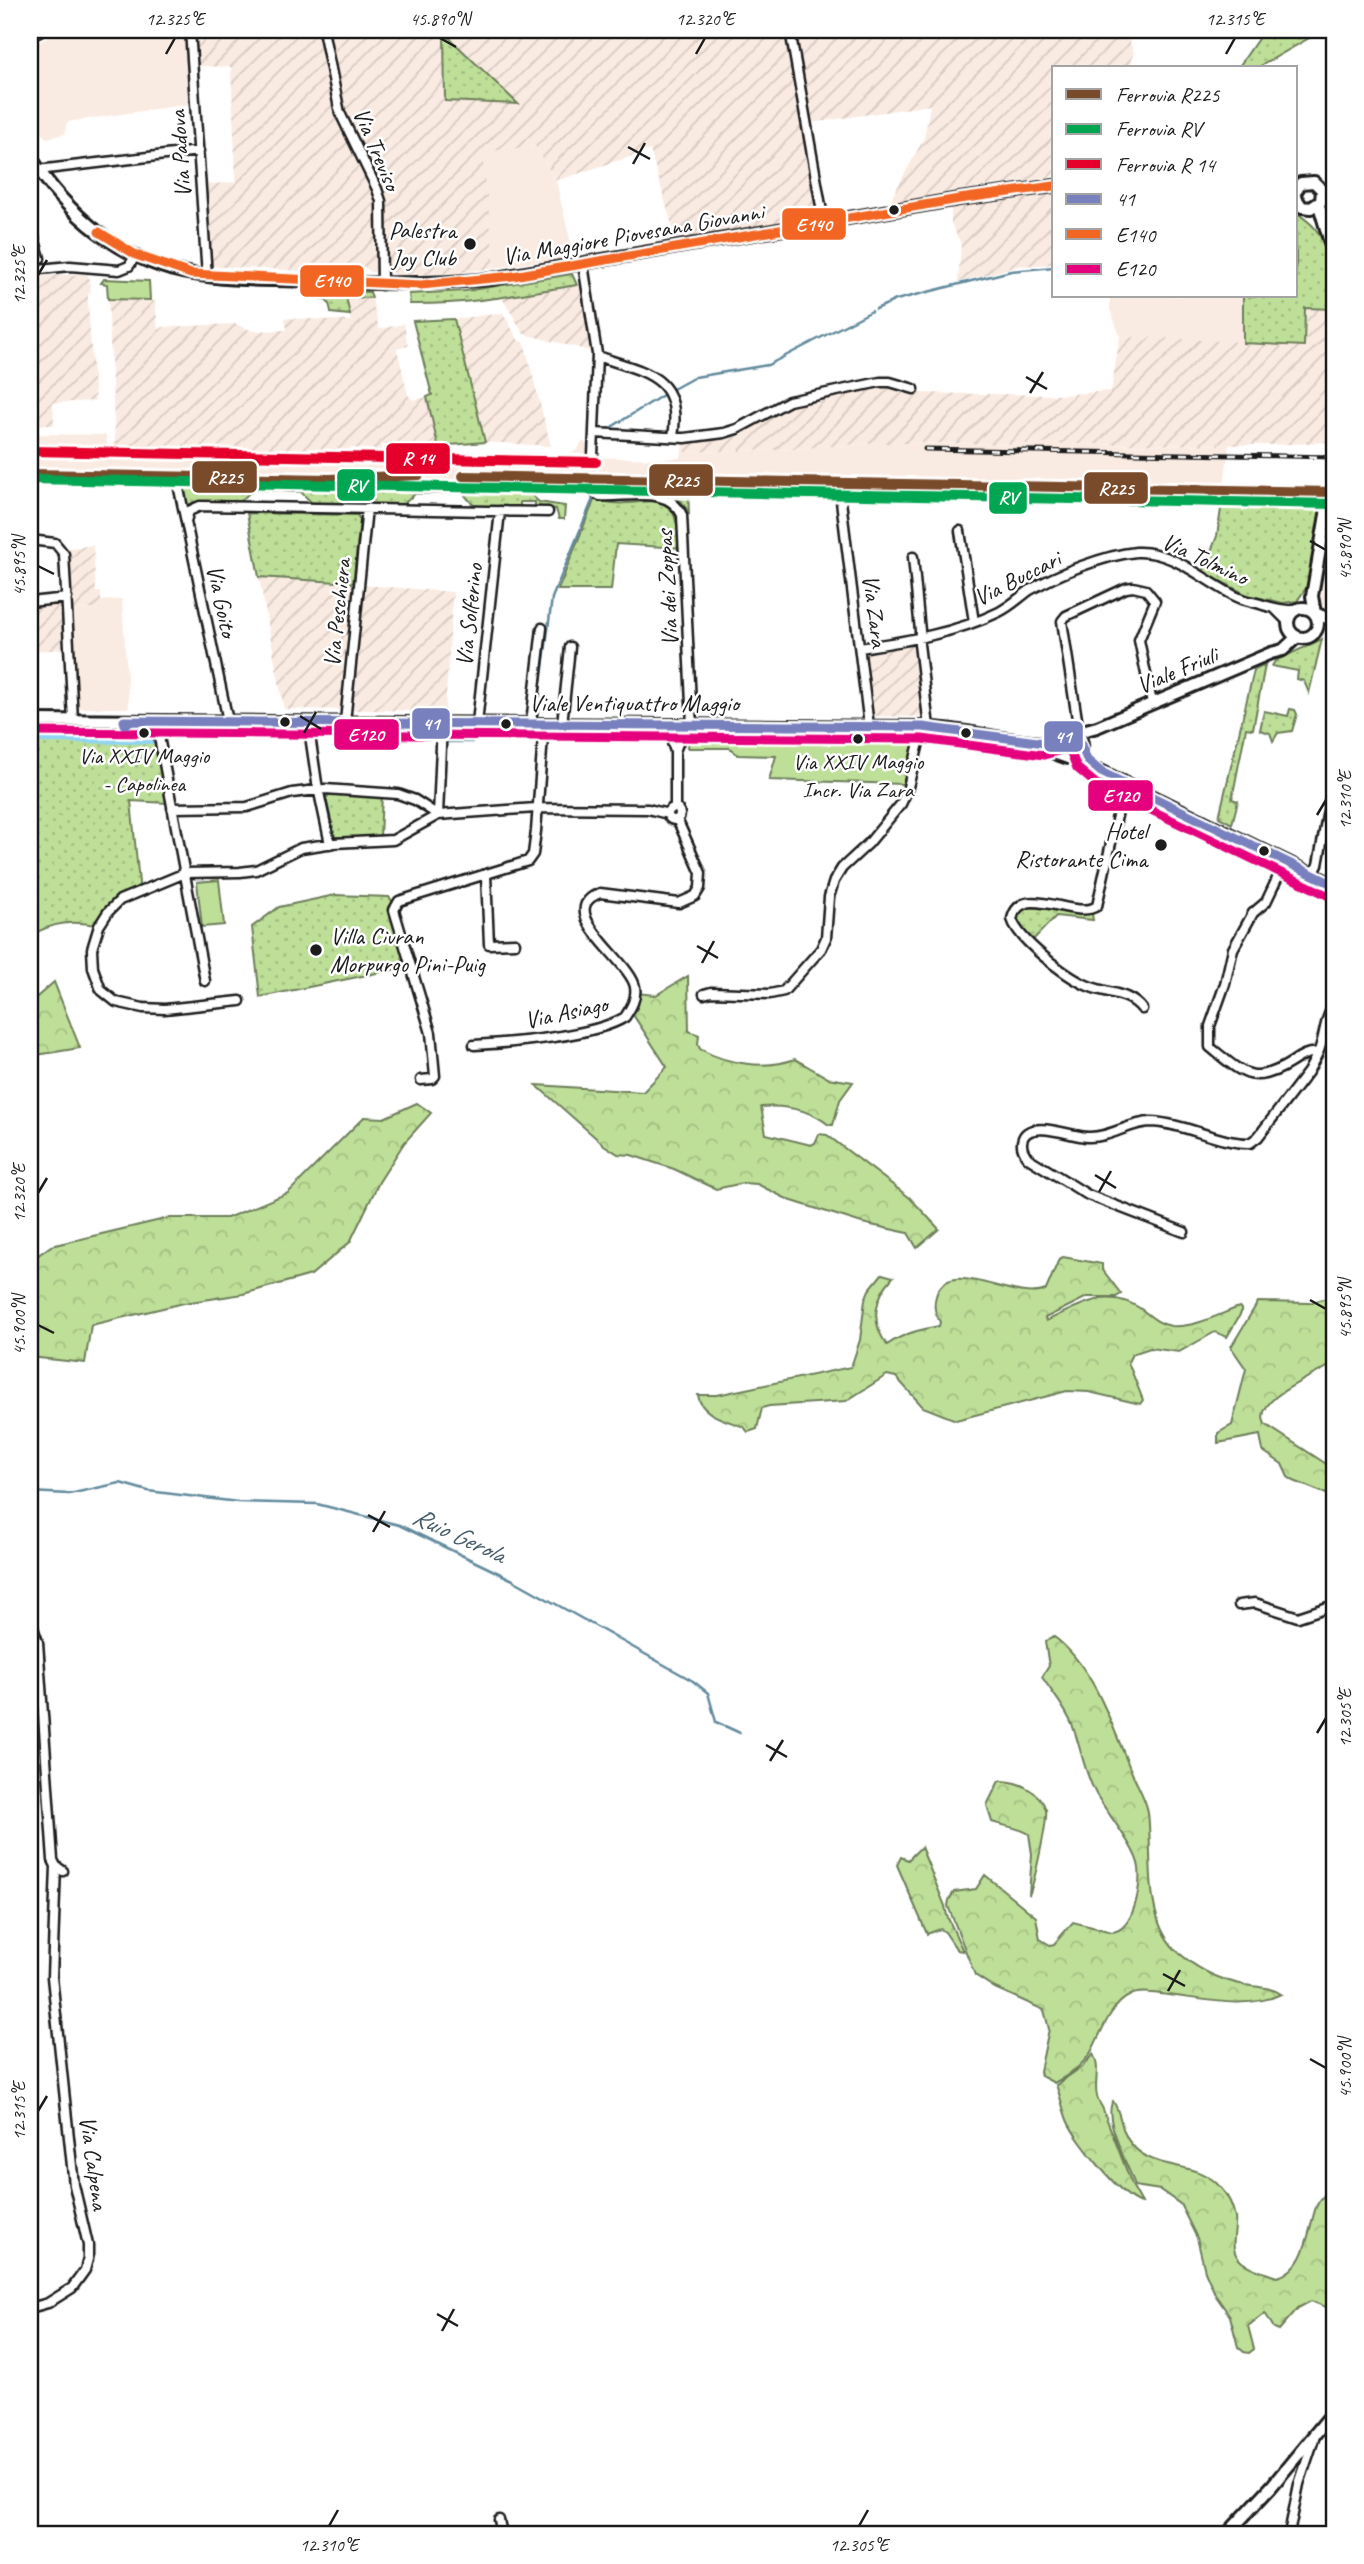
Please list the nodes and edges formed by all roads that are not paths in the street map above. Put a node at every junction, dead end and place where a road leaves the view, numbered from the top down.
1 (37, 30) edge
2 (190, 30) edge
3 (323, 30) edge
4 (790, 30) edge
5 (30, 33) edge
6 (199, 151) junction
7 (30, 156) edge
8 (38, 170) junction
9 (1319, 185) junction
10 (1052, 186) edge
11 (1298, 186) edge
12 (1334, 190) edge
13 (1299, 202) edge
14 (1320, 203) junction
15 (30, 223) edge
16 (824, 223) junction
17 (1326, 232) junction
18 (135, 255) junction
19 (1334, 256) edge
20 (40, 258) dead end
21 (583, 264) junction
22 (30, 270) edge
23 (207, 276) junction
24 (382, 285) junction
25 (597, 356) junction
26 (914, 389) dead end
27 (594, 433) junction
28 (673, 438) junction
29 (593, 456) tunnel mouth
30 (593, 482) dead end
31 (178, 489) dead end
32 (1329, 497) dead end
33 (841, 501) dead end
34 (367, 508) junction
35 (500, 511) junction
36 (548, 512) dead end
37 (186, 521) junction
38 (960, 531) dead end
39 (30, 540) edge
40 (913, 556) dead end
41 (1078, 569) joint
42 (1312, 596) junction
43 (66, 598) junction
44 (30, 602) edge
45 (1274, 608) junction
46 (1298, 608) junction
47 (1315, 613) junction
48 (974, 622) junction
49 (1334, 623) edge
50 (1288, 625) junction
51 (542, 628) dead end
52 (1314, 633) junction
53 (1297, 637) junction
54 (919, 639) junction
55 (570, 647) dead end
56 (860, 648) junction
57 (1272, 652) junction
58 (1152, 703) junction
59 (30, 720) edge
60 (73, 720) junction
61 (156, 721) junction
62 (228, 721) junction
63 (309, 722) junction
64 (345, 722) junction
65 (442, 723) junction
66 (477, 723) junction
67 (531, 723) junction
68 (544, 723) junction
69 (562, 724) junction
70 (670, 724) junction
71 (687, 725) junction
72 (870, 726) junction
73 (926, 727) junction
74 (1008, 738) junction
75 (1078, 739) junction
76 (675, 751) junction
77 (1334, 778) edge
78 (1124, 783) junction
79 (319, 789) junction
80 (172, 808) junction
81 (536, 808) junction
82 (671, 811) junction
83 (438, 815) junction
84 (330, 844) junction
85 (1285, 862) junction
86 (185, 873) junction
87 (486, 875) junction
88 (1313, 875) junction
89 (1334, 885) edge
90 (515, 943) dead end
91 (205, 981) dead end
92 (704, 994) dead end
93 (240, 1001) dead end
94 (1334, 1006) edge
95 (1142, 1009) dead end
96 (474, 1045) dead end
97 (1318, 1053) junction
98 (421, 1080) dead end
99 (1184, 1232) dead end
100 (1239, 1605) dead end
101 (1334, 1605) edge
102 (30, 1619) edge
103 (30, 2308) edge
104 (1334, 2411) edge
105 (1316, 2431) junction
106 (499, 2520) dead end
107 (502, 2534) edge
108 (1227, 2534) edge
109 (1289, 2534) edge

1 - 5 main road
2 - 6 street, Via Padova
3 - 24 street, Via Treviso
4 - 16 street
6 - 8 street
6 - 23 street, Via Padova
7 - 8 street, Via Maggiore Piovesana Giovanni
8 - 18 street, Via Maggiore Piovesana Giovanni
9 - 11 street
9 - 12 street
9 - 14 street
10 - 16 street, Via Maggiore Piovesana Giovanni
12 - 14 street
13 - 14 street
13 - 17 street
14 - 17 street
15 - 20 street
16 - 21 street, Via Maggiore Piovesana Giovanni
17 - 19 street
18 - 22 street
18 - 23 street, Via Maggiore Piovesana Giovanni
21 - 24 street, Via Maggiore Piovesana Giovanni
21 - 25 street
23 - 24 street, Via Maggiore Piovesana Giovanni
25 - 27 street
25 - 28 street
26 - 28 street
27 - 28 street
27 - 29 street
30 - 71 street, Via dei Zoppas
31 - 37 street, Via Goito
32 - 42 street
33 - 56 street, Via Zara
34 - 35 street
34 - 37 street
34 - 64 street, Via Peschiera
35 - 36 street
35 - 66 street, Via Solferino
37 - 62 street, Via Goito
38 - 48 street, Via Buccari
39 - 43 street
40 - 54 street
41 - 45 street, Via Tolmino
41 - 48 street, Via Buccari
42 - 46 street
42 - 47 street
43 - 44 street
43 - 60 street
45 - 46 street, Via Tolmino
45 - 50 street, Via Tolmino
46 - 47 street
46 - 50 street
47 - 49 street
47 - 52 street
48 - 54 street, Via Buccari
49 - 52 street
50 - 53 street
50 - 57 street
51 - 67 street
52 - 53 street
53 - 57 street, Viale Friuli
54 - 56 street, Via Buccari
54 - 73 street
55 - 69 street
56 - 72 street, Via Zara
57 - 58 street, Viale Friuli
58 - 75 street, Viale Friuli
58 - 75 street
59 - 60 street, Viale Ventiquattro Maggio
60 - 61 street, Viale Ventiquattro Maggio
61 - 62 street, Viale Ventiquattro Maggio
61 - 80 street
62 - 63 street, Viale Ventiquattro Maggio
63 - 64 street, Viale Ventiquattro Maggio
63 - 79 street
64 - 65 street, Viale Ventiquattro Maggio
65 - 66 street, Viale Ventiquattro Maggio
65 - 83 street
66 - 67 street, Viale Ventiquattro Maggio
67 - 68 street, Viale Ventiquattro Maggio
68 - 69 street, Viale Ventiquattro Maggio
68 - 81 street
69 - 70 street, Viale Ventiquattro Maggio
70 - 71 street, Viale Ventiquattro Maggio
70 - 76 street
71 - 72 street, Viale Ventiquattro Maggio
71 - 76 street
72 - 73 street, Viale Ventiquattro Maggio
73 - 74 street, Viale Ventiquattro Maggio
73 - 92 street
74 - 75 street, Viale Friuli
74 - 75 street
75 - 78 street
76 - 82 street
77 - 88 street
78 - 85 street
78 - 95 street
79 - 80 street
79 - 83 street
79 - 84 street
80 - 86 street
81 - 82 street
81 - 83 street
81 - 87 street
82 - 96 street, Via Asiago
83 - 84 street
84 - 86 street
85 - 88 street
85 - 97 street
86 - 91 street
86 - 93 street
87 - 90 street
87 - 98 street
88 - 89 street
94 - 97 street
97 - 99 street
100 - 101 street
102 - 103 street, Via Calpena
104 - 105 street
105 - 108 street
105 - 109 street
106 - 107 street

